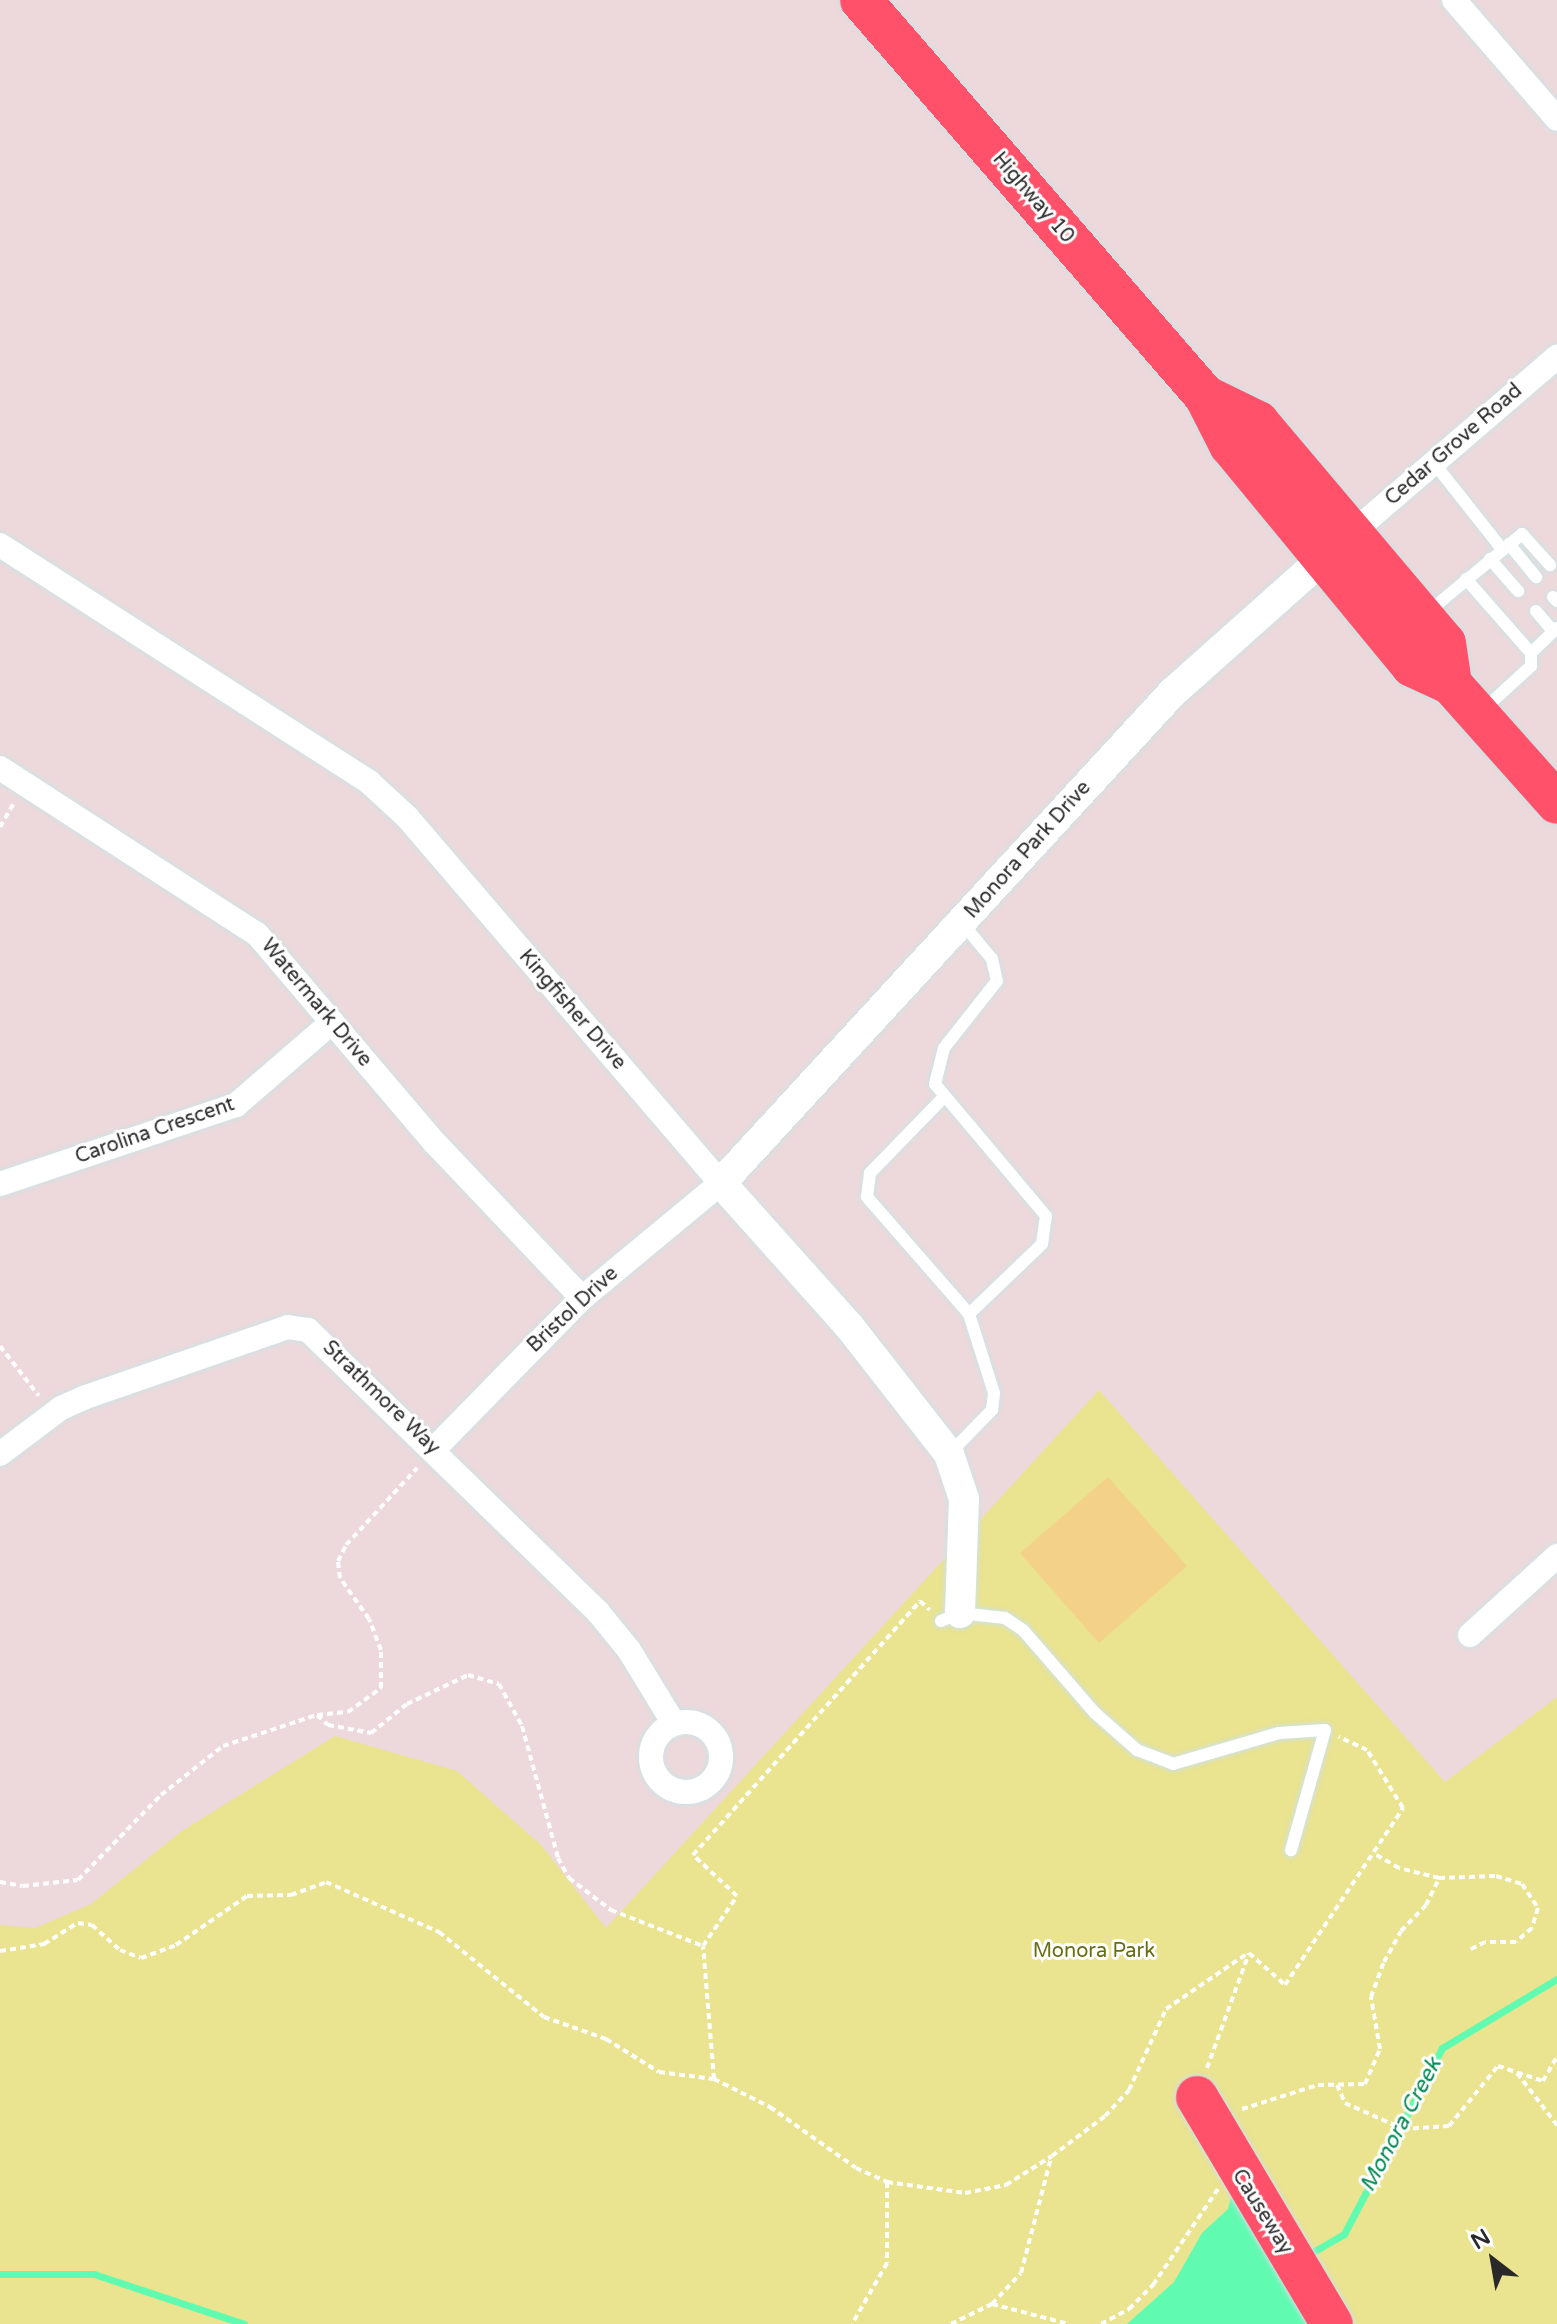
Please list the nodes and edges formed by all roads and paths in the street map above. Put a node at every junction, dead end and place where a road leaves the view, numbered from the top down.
1 (861, 0) edge
2 (1454, 0) edge
3 (1557, 119) edge
4 (1557, 357) edge
5 (1434, 463) junction
6 (0, 545) edge
7 (1337, 546) junction
8 (1506, 547) junction
9 (1490, 559) junction
10 (1550, 565) dead end
11 (1536, 577) dead end
12 (1466, 579) junction
13 (1518, 591) dead end
14 (1536, 611) dead end
15 (1423, 617) junction
16 (1555, 630) edge
17 (1531, 653) junction
18 (1464, 700) junction
19 (0, 768) edge
20 (1557, 803) edge
21 (962, 923) junction
22 (332, 1022) junction
23 (943, 1098) junction
24 (721, 1183) junction
25 (0, 1184) edge
26 (582, 1298) junction
27 (969, 1314) junction
28 (0, 1346) edge
29 (52, 1414) junction
30 (434, 1449) junction
31 (0, 1454) edge
32 (949, 1454) junction
33 (1557, 1556) edge
34 (951, 1617) junction
35 (1470, 1635) dead end
36 (317, 1715) junction
37 (673, 1722) dead end
38 (1325, 1730) junction
39 (1291, 1850) dead end
40 (1373, 1853) junction
41 (1439, 1878) junction
42 (0, 1882) edge
43 (703, 1946) junction
44 (1471, 1949) dead end
45 (0, 1951) edge
46 (1249, 1953) junction
47 (1557, 2057) edge
48 (1515, 2071) junction
49 (714, 2079) junction
50 (1337, 2085) junction
51 (1197, 2097) joint
52 (1557, 2125) edge
53 (1227, 2155) junction
54 (1052, 2156) junction
55 (887, 2182) junction
56 (992, 2304) junction
57 (852, 2324) edge
58 (951, 2324) edge
59 (1069, 2324) edge
60 (1101, 2324) edge
61 (1332, 2324) edge

1 - 7 highway, Highway 10
2 - 3 street
4 - 5 street, Cedar Grove Road
5 - 7 street, Cedar Grove Road
5 - 8 lane
6 - 24 street, Kingfisher Drive
7 - 15 highway, Highway 10
7 - 18 highway, Highway 10
7 - 21 street, Monora Park Drive
8 - 9 lane
8 - 10 lane
8 - 11 lane
9 - 12 lane
9 - 13 lane
12 - 15 lane
12 - 17 lane
14 - 16 lane
15 - 18 highway, Highway 10
16 - 17 lane
17 - 18 lane
18 - 20 highway, Highway 10
19 - 22 street, Watermark Drive
21 - 23 lane
21 - 24 street, Monora Park Drive
22 - 25 street, Carolina Crescent
22 - 26 street, Watermark Drive
23 - 27 lane
23 - 27 lane
24 - 26 street, Bristol Drive
24 - 32 street, Kingfisher Drive
26 - 30 street, Bristol Drive
27 - 32 lane
28 - 29 path
29 - 30 street, Strathmore Way
29 - 31 street, Strathmore Way
30 - 36 path
30 - 37 street, Strathmore Way
32 - 34 street, Kingfisher Drive
33 - 35 street
34 - 38 lane
34 - 43 path
36 - 42 path
36 - 43 path
38 - 39 lane
38 - 40 path
40 - 41 path
40 - 46 path
41 - 44 path
41 - 50 path
43 - 49 path
45 - 49 path
46 - 51 path
46 - 54 path
47 - 48 path
48 - 50 path
48 - 52 path
49 - 55 path
50 - 53 path
51 - 53 highway, Causeway
53 - 60 path
53 - 61 highway, Causeway
54 - 55 path
54 - 56 path
55 - 57 path
56 - 58 path
56 - 59 path

